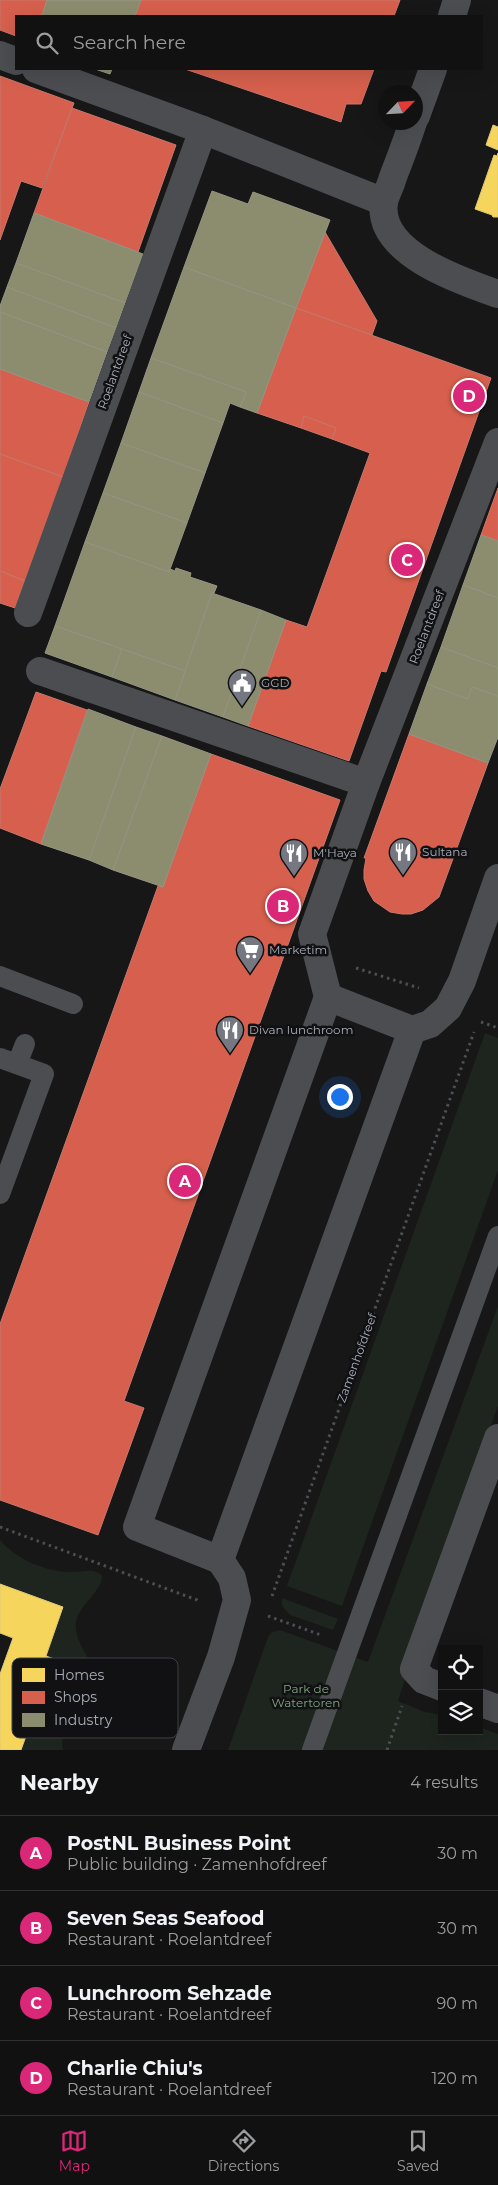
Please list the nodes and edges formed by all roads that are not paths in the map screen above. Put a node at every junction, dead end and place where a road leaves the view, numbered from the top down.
1 (458, 0) edge
2 (452, 15) edge
3 (0, 55) edge
4 (15, 61) edge
5 (39, 70) edge
6 (433, 70) edge
7 (423, 97) edge
8 (203, 130) junction
9 (410, 130) edge
10 (384, 202) junction
11 (498, 294) edge
12 (498, 442) edge
13 (28, 613) dead end
14 (40, 671) dead end
15 (366, 783) junction
16 (498, 878) edge
17 (0, 976) edge
18 (328, 997) junction
19 (73, 1004) dead end
20 (412, 1030) junction
21 (25, 1044) dead end
22 (8, 1061) edge
23 (0, 1194) edge
24 (498, 1236) edge
25 (498, 1438) edge
26 (220, 1560) junction
27 (438, 1685) edge
28 (483, 1704) edge
29 (498, 1710) edge
30 (186, 1750) edge
31 (312, 1750) edge

1 - 2 street
3 - 4 street
5 - 8 street
6 - 7 street
8 - 10 street
8 - 13 street, Roelantdreef
9 - 10 street
10 - 11 street
12 - 15 street, Roelantdreef
14 - 15 street
15 - 18 street, Roelantdreef
16 - 20 street
17 - 19 lane
18 - 20 street
18 - 26 street
20 - 26 street
21 - 22 lane
22 - 23 lane
24 - 31 lane
25 - 27 street
26 - 30 street
28 - 29 street

